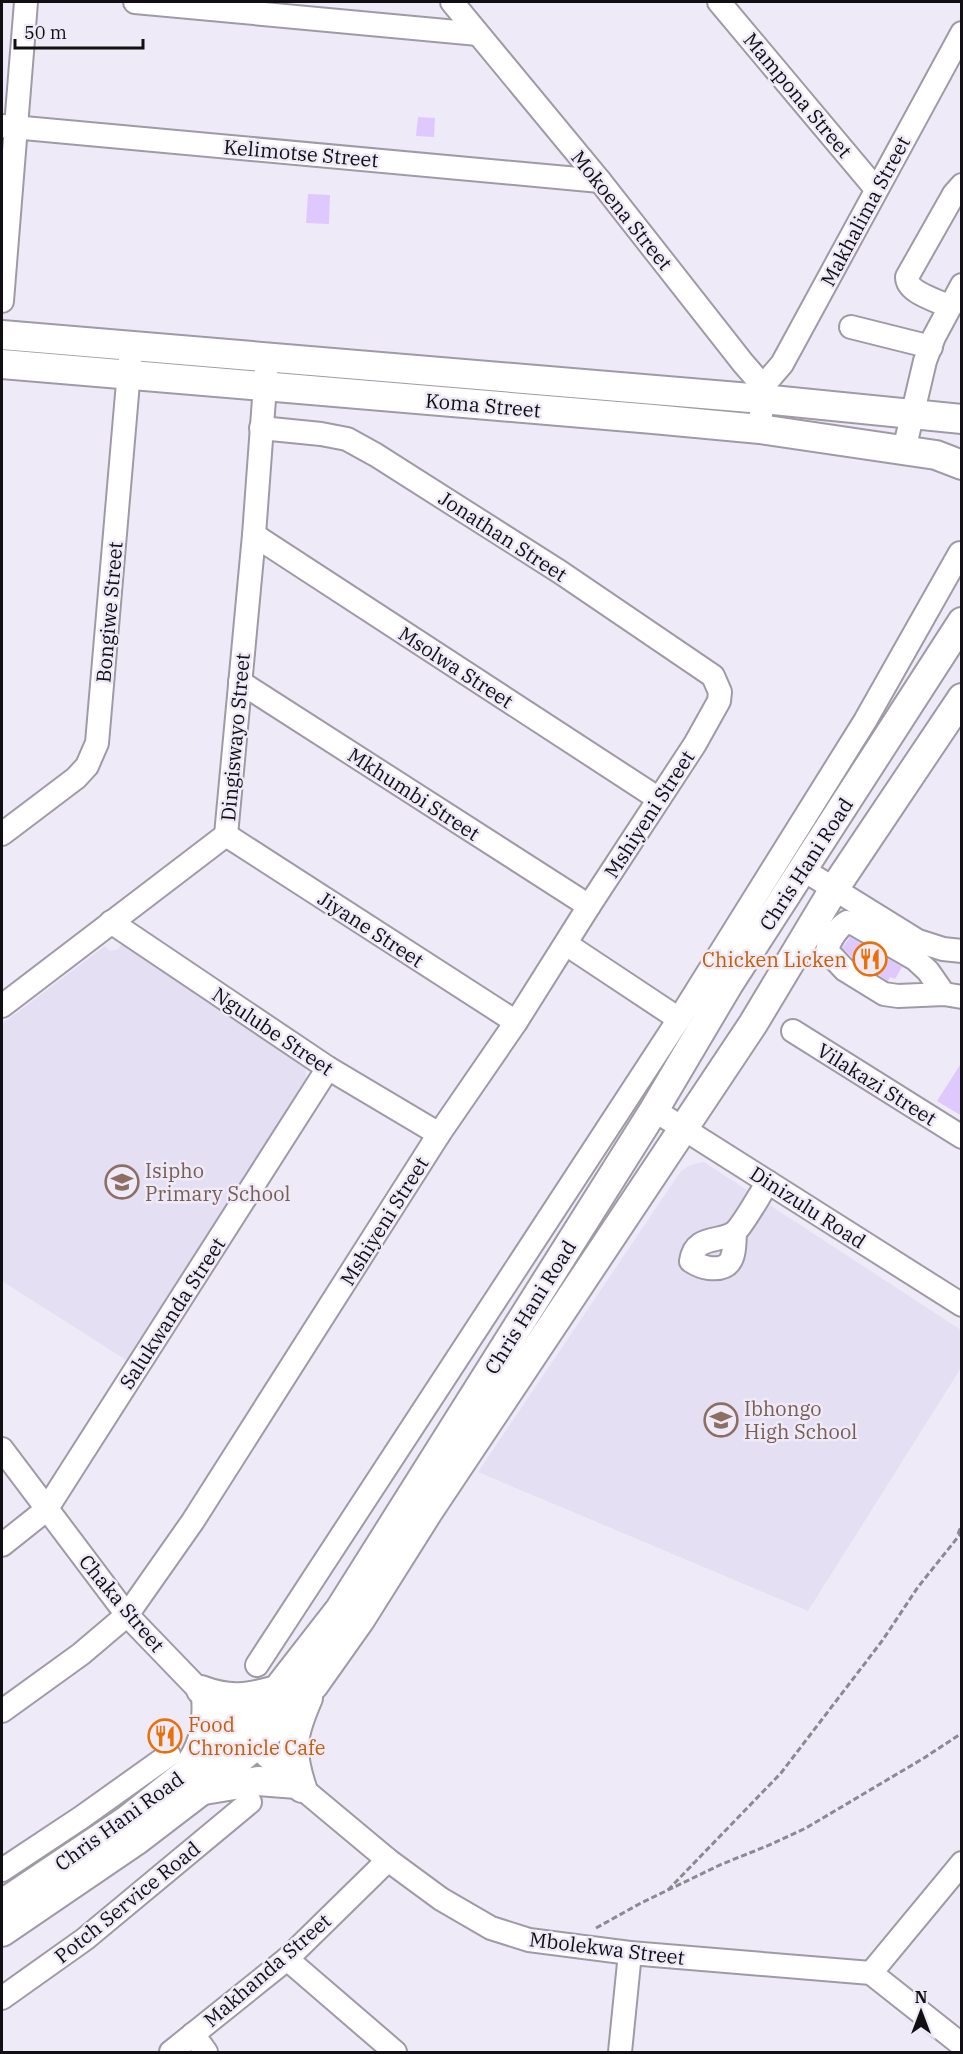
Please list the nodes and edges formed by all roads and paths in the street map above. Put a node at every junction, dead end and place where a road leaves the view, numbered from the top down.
1 (26, 2) edge
2 (135, 2) edge
3 (452, 2) edge
4 (719, 2) edge
5 (962, 33) edge
6 (478, 34) junction
7 (9, 126) edge
8 (600, 181) junction
9 (962, 185) edge
10 (876, 189) junction
11 (962, 285) edge
12 (2, 301) edge
13 (950, 306) junction
14 (851, 327) dead end
15 (2, 335) edge
16 (131, 346) junction
17 (931, 347) junction
18 (267, 358) junction
19 (2, 364) edge
20 (129, 375) junction
21 (266, 386) junction
22 (763, 393) junction
23 (912, 413) junction
24 (962, 419) edge
25 (261, 428) junction
26 (760, 429) junction
27 (904, 450) junction
28 (962, 465) edge
29 (254, 535) junction
30 (960, 553) edge
31 (962, 622) edge
32 (240, 682) junction
33 (720, 692) joint
34 (962, 698) edge
35 (659, 799) junction
36 (2, 834) edge
37 (226, 835) junction
38 (802, 869) junction
39 (834, 889) junction
40 (589, 906) junction
41 (111, 922) junction
42 (566, 944) junction
43 (962, 951) edge
44 (953, 996) edge
45 (2, 1006) edge
46 (679, 1018) junction
47 (516, 1022) junction
48 (793, 1031) dead end
49 (328, 1068) junction
50 (654, 1110) junction
51 (683, 1128) junction
52 (439, 1134) junction
53 (962, 1137) edge
54 (768, 1182) junction
55 (735, 1232) dead end
56 (962, 1305) edge
57 (2, 1449) edge
58 (46, 1510) junction
59 (962, 1524) edge
60 (962, 1532) edge
61 (957, 1537) junction
62 (2, 1545) edge
63 (127, 1615) junction
64 (257, 1665) dead end
65 (314, 1685) junction
66 (277, 1690) junction
67 (203, 1693) junction
68 (2, 1711) edge
69 (962, 1733) edge
70 (246, 1737) junction
71 (184, 1774) junction
72 (299, 1786) junction
73 (250, 1802) dead end
74 (387, 1860) junction
75 (962, 1863) edge
76 (2, 1870) edge
77 (668, 1890) junction
78 (2, 1904) edge
79 (2, 1932) edge
80 (560, 1945) junction
81 (630, 1953) junction
82 (287, 1959) junction
83 (871, 1973) junction
84 (2, 1998) edge
85 (193, 2034) junction
86 (962, 2045) edge
87 (171, 2052) edge
88 (206, 2052) edge
89 (395, 2052) edge
90 (620, 2052) edge

1 - 7 street
2 - 6 street
3 - 6 street, Mokoena Street
4 - 10 street, Mampona Street
5 - 10 street, Makhalima Street
6 - 8 street, Mokoena Street
7 - 8 street, Kelimotse Street
7 - 12 street
8 - 22 street, Mokoena Street
9 - 13 street
10 - 22 street, Makhalima Street
11 - 13 street
13 - 17 street
14 - 17 street
15 - 16 main road, Koma Street
16 - 18 main road, Koma Street
16 - 20 street, Bongiwe Street
17 - 23 street
18 - 21 street, Dingiswayo Street
18 - 22 main road, Koma Street
19 - 20 main road, Koma Street
20 - 21 main road, Koma Street
20 - 36 street, Bongiwe Street
21 - 25 street, Dingiswayo Street
21 - 26 main road, Koma Street
22 - 23 main road, Koma Street
22 - 26 street
23 - 24 main road, Koma Street
23 - 27 street
25 - 29 street, Dingiswayo Street
25 - 33 street, Jonathan Street
26 - 27 main road, Koma Street
27 - 28 main road, Koma Street
29 - 32 street, Dingiswayo Street
29 - 35 street, Msolwa Street
30 - 46 street, Chris Hani Road
31 - 38 main road, Chris Hani Road
32 - 37 street, Dingiswayo Street
32 - 40 street, Mkhumbi Street
33 - 35 street, Mshiyeni Street
34 - 39 main road, Chris Hani Road
35 - 40 street, Mshiyeni Street
37 - 41 street, Dingiswayo Street
37 - 47 street, Jiyane Street
38 - 39 street
38 - 50 main road, Chris Hani Road
39 - 43 street
39 - 51 main road, Chris Hani Road
40 - 42 street, Mshiyeni Street
41 - 45 street, Dingiswayo Street
41 - 49 street, Ngulube Street
42 - 46 street
42 - 47 street, Mshiyeni Street
44 - 44 street
46 - 64 street, Chris Hani Road
47 - 52 street, Mshiyeni Street
48 - 53 street, Vilakazi Street
49 - 52 street, Ngulube Street
49 - 58 street, Salukwanda Street
50 - 51 street, Dinizulu Road
50 - 66 main road, Chris Hani Road
51 - 54 street, Dinizulu Road
51 - 65 main road, Chris Hani Road
52 - 63 street, Mshiyeni Street
54 - 55 street
54 - 56 street, Dinizulu Road
57 - 58 street, Chaka Street
58 - 62 street, Salukwanda Street
58 - 63 street, Chaka Street
59 - 61 path
60 - 61 path
61 - 77 path
63 - 67 street, Chaka Street
63 - 68 street, Mshiyeni Street
65 - 70 main road, Chris Hani Road
65 - 72 main road
66 - 67 main road
66 - 70 main road, Chris Hani Road
67 - 70 street, Chaka Street
67 - 71 main road
69 - 77 path
70 - 71 main road, Chris Hani Road
70 - 72 street, Mbolekwa Street
71 - 72 main road
71 - 76 street
71 - 78 main road, Chris Hani Road
71 - 79 main road, Chris Hani Road
72 - 74 street, Mbolekwa Street
73 - 84 street, Potch Service Road
74 - 80 street, Mbolekwa Street
74 - 82 street, Makhanda Street
75 - 83 street
77 - 80 path
80 - 81 street, Mbolekwa Street
81 - 83 street, Mbolekwa Street
81 - 90 street
82 - 85 street, Makhanda Street
82 - 89 street
83 - 86 street
85 - 87 street, Makhanda Street
85 - 88 street

